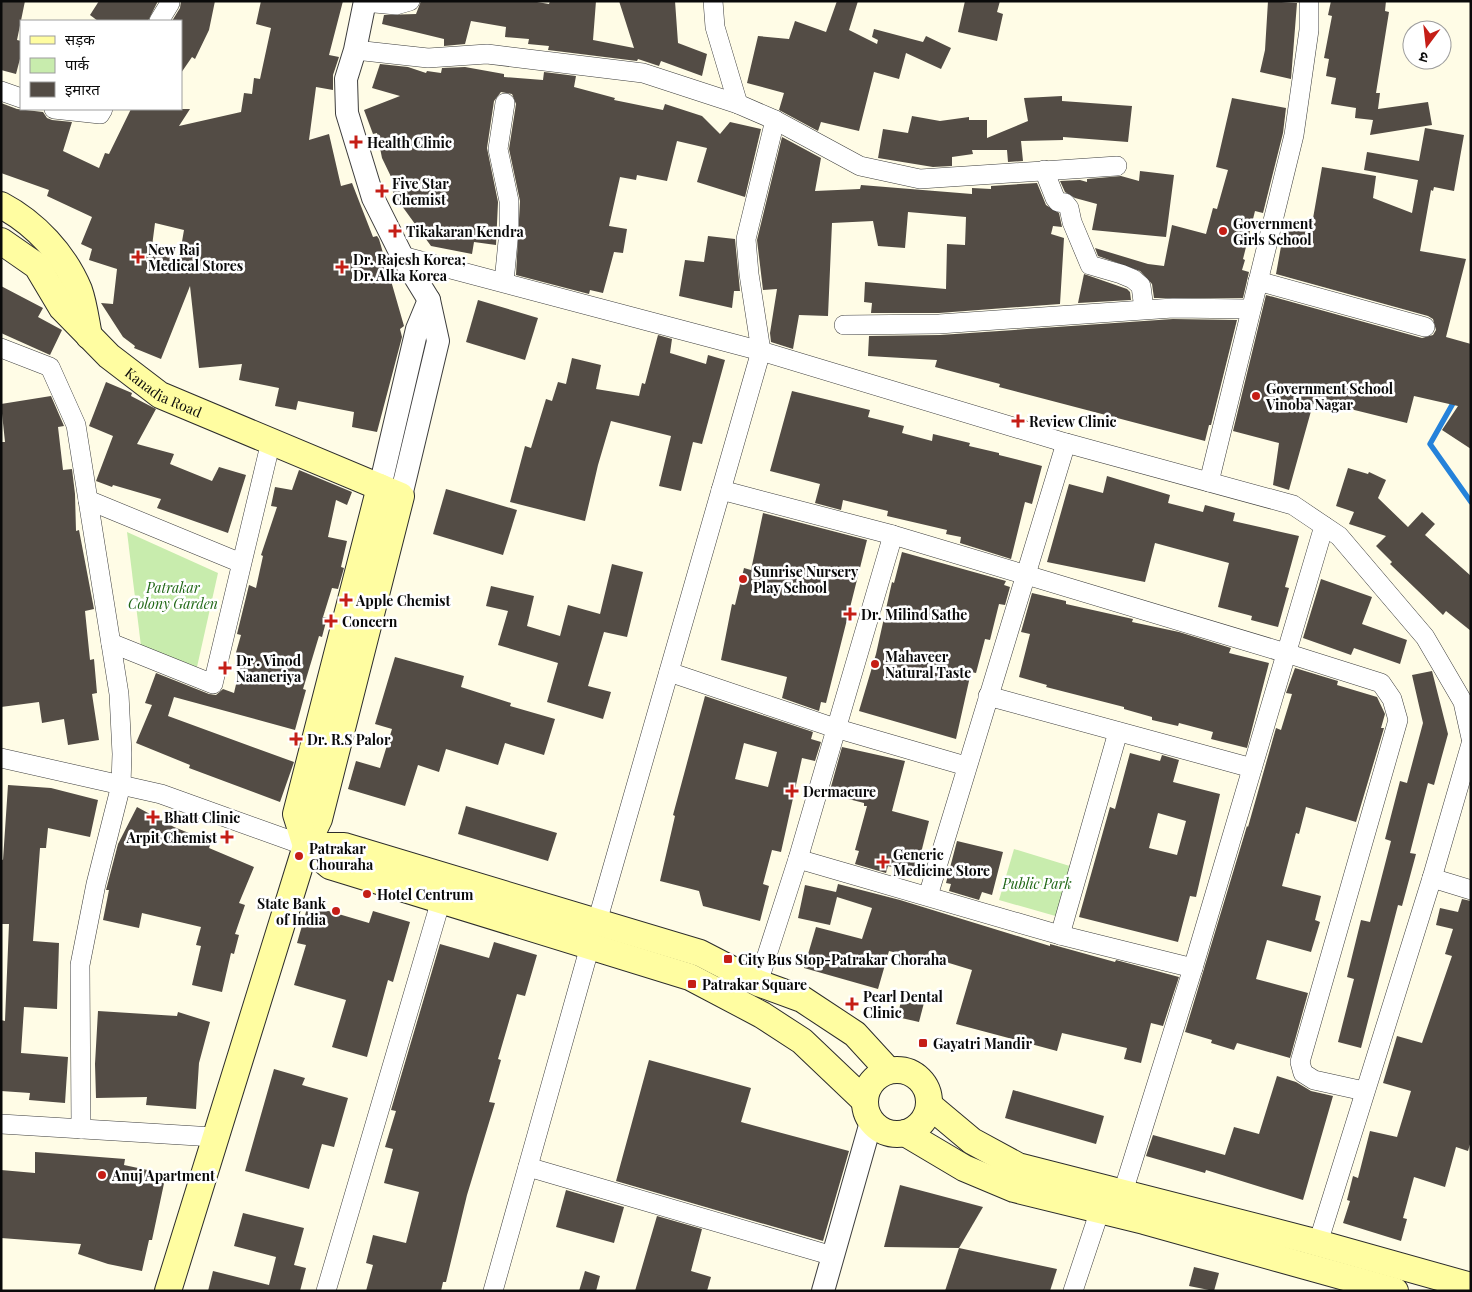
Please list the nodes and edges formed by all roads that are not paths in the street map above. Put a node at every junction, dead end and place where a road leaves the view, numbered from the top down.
1 (410, 1) edge
2 (713, 1) edge
3 (1309, 1) edge
4 (364, 2) edge
5 (170, 3) dead end
6 (160, 20) edge
7 (356, 50) junction
8 (1, 91) edge
9 (20, 98) edge
10 (505, 103) dead end
11 (738, 104) junction
12 (63, 110) edge
13 (103, 110) edge
14 (775, 120) junction
15 (1117, 166) dead end
16 (1044, 170) junction
17 (1, 205) edge
18 (1, 241) edge
19 (402, 256) junction
20 (1258, 281) junction
21 (504, 282) junction
22 (1144, 309) junction
23 (1251, 309) junction
24 (844, 325) dead end
25 (1425, 327) dead end
26 (89, 336) junction
27 (1, 348) edge
28 (761, 351) junction
29 (271, 441) junction
30 (1066, 443) junction
31 (1209, 482) junction
32 (721, 490) junction
33 (391, 491) junction
34 (88, 500) junction
35 (1324, 526) junction
36 (893, 535) junction
37 (242, 563) junction
38 (1026, 575) junction
39 (111, 644) junction
40 (1286, 653) junction
41 (669, 672) junction
42 (988, 696) junction
43 (1468, 711) edge
44 (835, 728) junction
45 (1118, 732) junction
46 (1471, 738) edge
47 (1471, 744) edge
48 (1, 758) edge
49 (966, 766) junction
50 (1252, 768) junction
51 (121, 785) junction
52 (306, 846) junction
53 (798, 859) junction
54 (1432, 878) junction
55 (1471, 890) edge
56 (928, 896) junction
57 (441, 900) junction
58 (594, 934) junction
59 (1060, 935) junction
60 (1193, 968) junction
61 (758, 983) junction
62 (888, 1070) junction
63 (1364, 1091) junction
64 (929, 1105) junction
65 (867, 1111) junction
66 (1, 1124) edge
67 (81, 1129) junction
68 (905, 1133) junction
69 (214, 1137) junction
70 (528, 1167) junction
71 (1122, 1192) junction
72 (1100, 1210) junction
73 (1318, 1243) junction
74 (833, 1256) junction
75 (1471, 1286) edge
76 (168, 1291) edge
77 (326, 1291) edge
78 (493, 1291) edge
79 (823, 1291) edge
80 (1072, 1291) edge
81 (1395, 1291) edge

1 - 4 street
2 - 11 street
3 - 20 street
4 - 7 street
5 - 6 street
7 - 11 street
7 - 19 street
8 - 9 street
10 - 21 street
11 - 14 street
12 - 13 street
14 - 16 street
14 - 28 street
15 - 16 street
16 - 22 street
17 - 26 main road
18 - 26 main road, Kanadia Road
19 - 21 street
19 - 33 street
20 - 23 street
20 - 25 street
21 - 28 street
22 - 23 street
22 - 24 street
23 - 31 street
26 - 29 main road, Kanadia Road
27 - 34 street
28 - 30 street
28 - 32 street
29 - 33 main road, Kanadia Road
29 - 37 street
30 - 31 street
30 - 38 street
31 - 35 street
32 - 36 street
32 - 41 street
33 - 52 main road
34 - 37 street
34 - 39 street
35 - 40 street
35 - 43 street
36 - 38 street
36 - 44 street
37 - 39 street
38 - 40 street
38 - 42 street
39 - 51 street
40 - 50 street
40 - 63 street
41 - 44 street
41 - 58 street
42 - 45 street
42 - 49 street
43 - 46 street
44 - 49 street
44 - 53 street
45 - 50 street
45 - 59 street
47 - 54 street
48 - 51 street
49 - 56 street
50 - 60 street
51 - 52 street
51 - 67 street
52 - 57 main road
52 - 58 main road
52 - 69 main road
53 - 56 street
53 - 61 street
54 - 55 street
54 - 63 street
56 - 59 street
57 - 58 main road
57 - 77 street
58 - 61 main road
58 - 65 main road
58 - 70 street
59 - 60 street
60 - 71 street
61 - 62 main road
62 - 64 main road
62 - 65 main road
63 - 73 street
64 - 68 main road
64 - 71 main road
65 - 68 main road
65 - 74 street
66 - 67 street
67 - 69 street
68 - 72 main road
69 - 76 main road
70 - 74 street
70 - 78 street
71 - 73 main road
72 - 80 street
72 - 81 main road
73 - 75 main road
74 - 79 street

